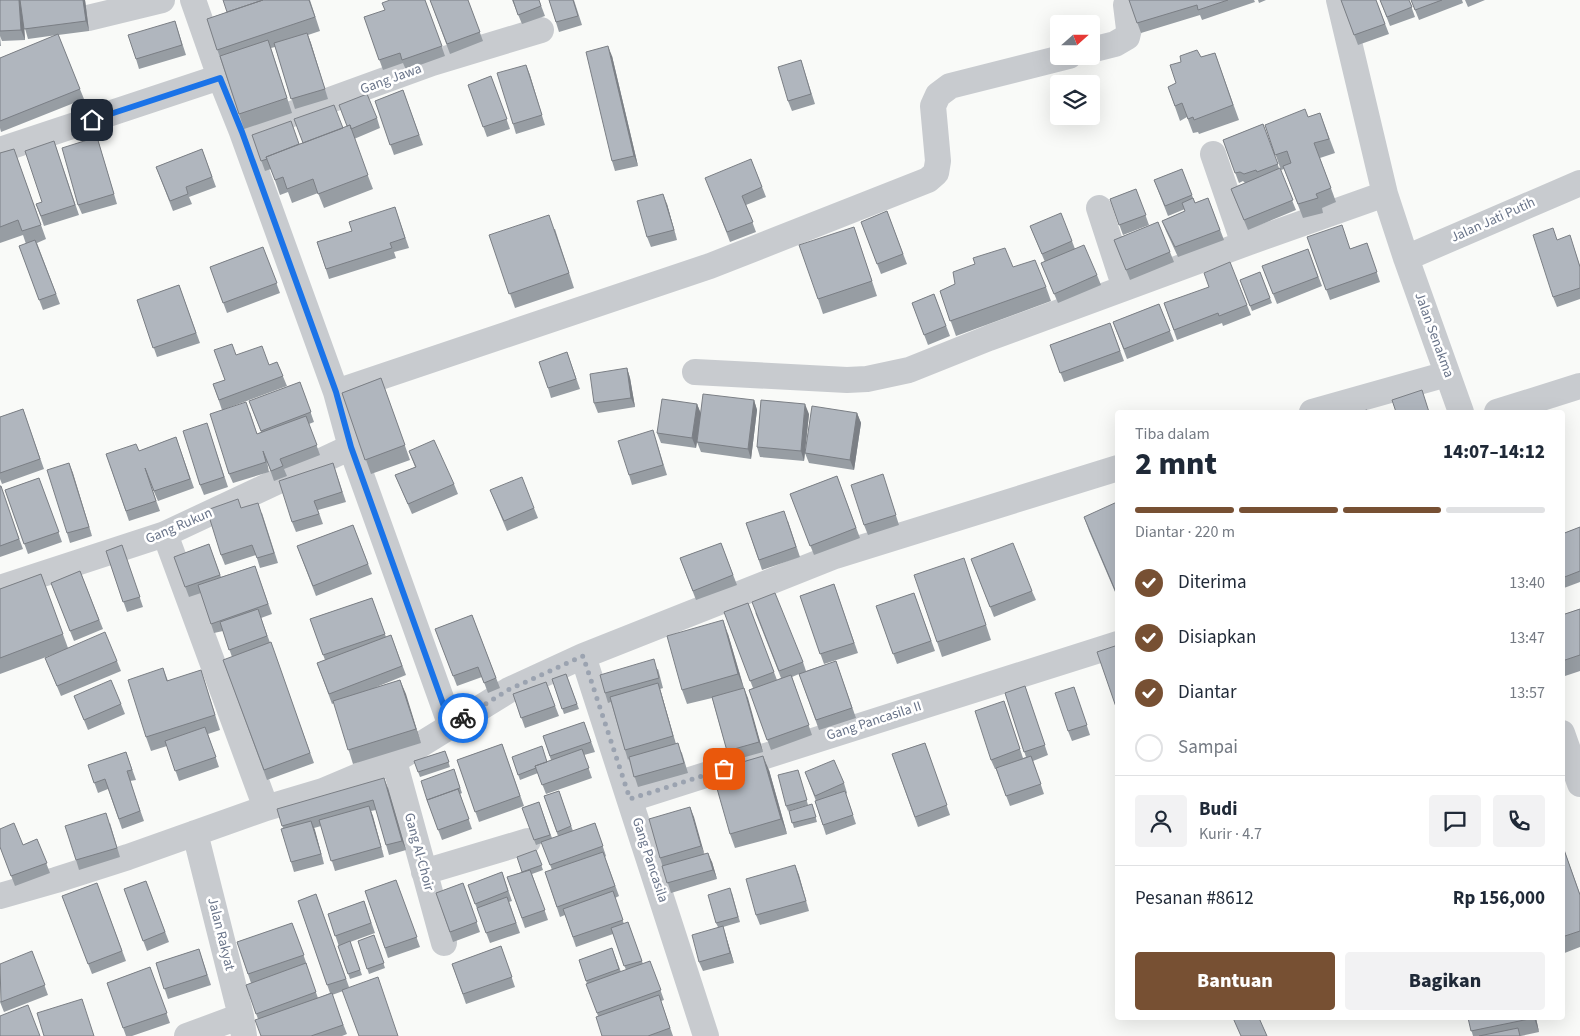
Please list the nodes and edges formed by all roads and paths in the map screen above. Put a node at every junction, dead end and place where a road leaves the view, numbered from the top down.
1 (162, 0) edge
2 (193, 0) edge
3 (1340, 0) edge
4 (1126, 5) dead end
5 (88, 18) edge
6 (541, 30) dead end
7 (1100, 48) edge
8 (1050, 61) edge
9 (220, 78) junction
10 (242, 132) junction
11 (0, 150) edge
12 (1214, 154) dead end
13 (1580, 182) edge
14 (1385, 194) junction
15 (1099, 208) dead end
16 (1244, 244) junction
17 (1406, 258) junction
18 (1125, 288) junction
19 (696, 372) dead end
20 (1447, 374) junction
21 (1580, 386) edge
22 (336, 392) junction
23 (1319, 410) edge
24 (1460, 410) edge
25 (1502, 410) edge
26 (351, 447) junction
27 (1115, 469) edge
28 (165, 534) junction
29 (0, 588) edge
30 (1115, 645) edge
31 (583, 656) junction
32 (451, 726) junction
33 (1565, 742) edge
34 (394, 761) junction
35 (1580, 784) edge
36 (630, 799) junction
37 (266, 808) junction
38 (195, 833) junction
39 (528, 841) dead end
40 (424, 872) junction
41 (0, 896) edge
42 (444, 943) dead end
43 (243, 1026) edge
44 (187, 1036) edge
45 (706, 1036) edge

1 - 5 street
2 - 9 street
3 - 14 street, Jalan Senakma
4 - 7 street
6 - 10 street, Gang Jawa
8 - 22 street
9 - 10 street
9 - 11 street
10 - 22 street
12 - 16 street
13 - 17 street, Jalan Jati Putih
14 - 16 street
14 - 17 street, Jalan Senakma
15 - 18 street
16 - 18 street
17 - 20 street, Jalan Senakma
18 - 19 street
20 - 23 street
20 - 24 street, Jalan Senakma
21 - 25 street
22 - 26 street
26 - 28 street, Gang Rukun
26 - 32 street
27 - 31 street
28 - 29 street, Gang Rukun
28 - 37 street
30 - 36 street, Gang Pancasila II
31 - 32 street
31 - 36 street, Gang Pancasila
32 - 34 street
33 - 35 street
34 - 37 street
34 - 40 street, Gang Al-Choir
36 - 45 street, Gang Pancasila
37 - 38 street
38 - 41 street
38 - 43 street, Jalan Rakyat
39 - 40 street
40 - 42 street, Gang Al-Choir
43 - 44 street

